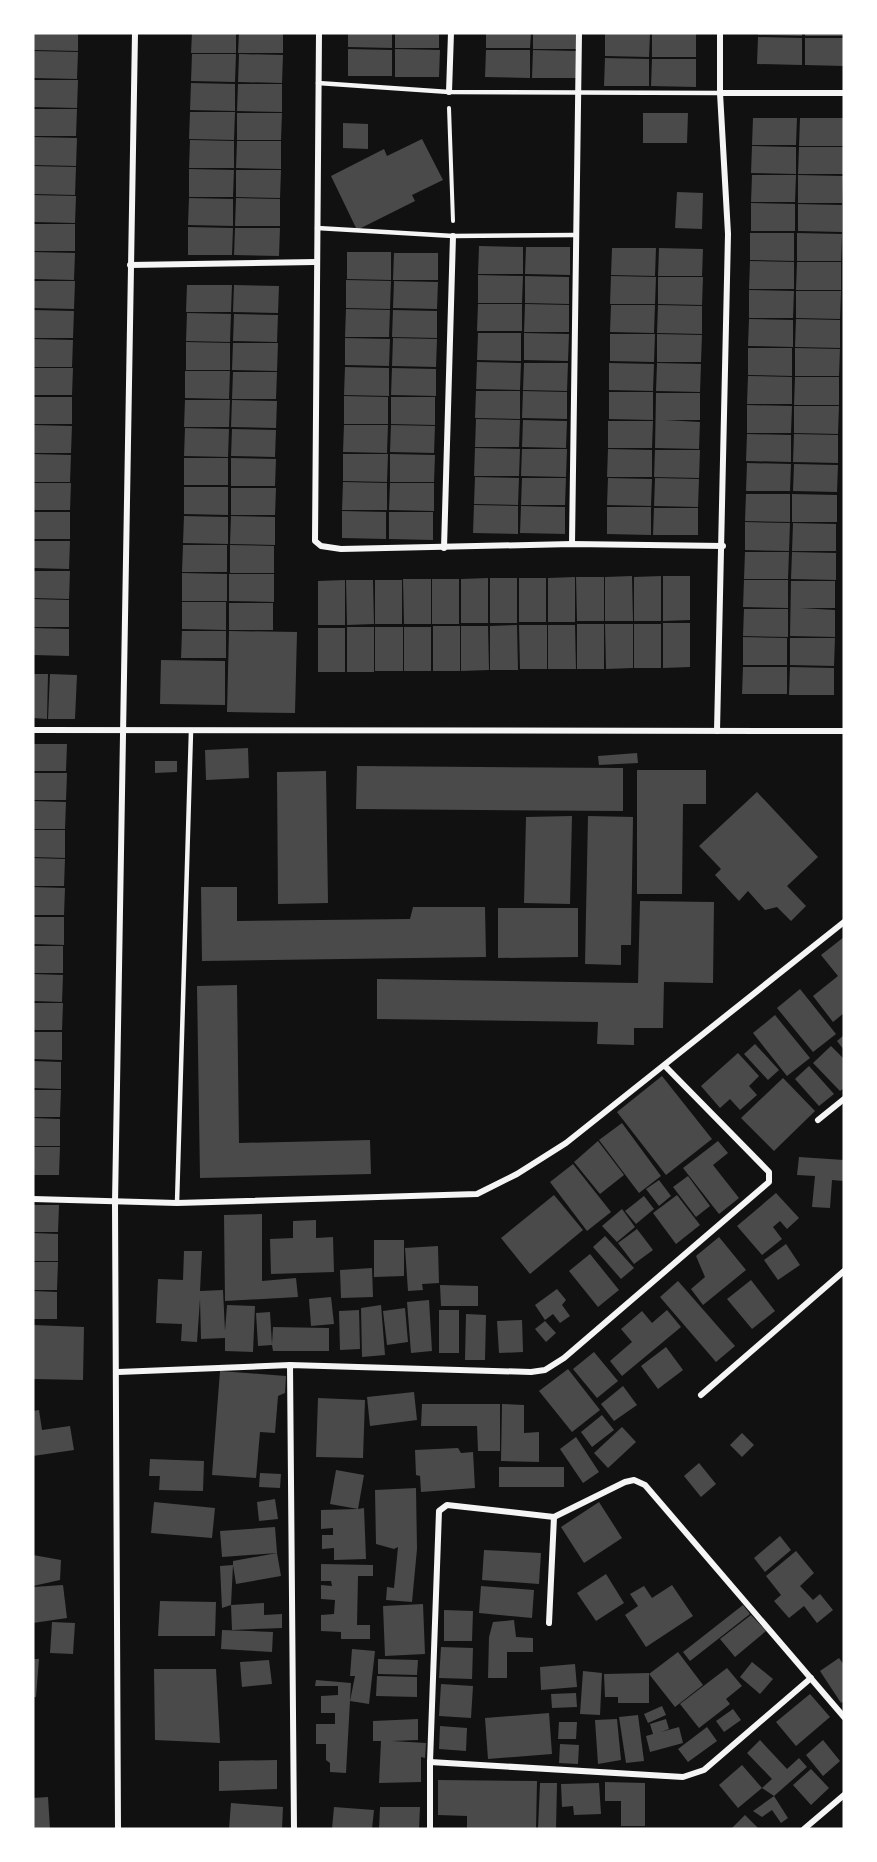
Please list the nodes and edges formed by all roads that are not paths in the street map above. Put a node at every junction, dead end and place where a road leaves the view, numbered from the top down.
1 (135, 33) edge
2 (319, 33) edge
3 (451, 33) edge
4 (579, 33) edge
5 (720, 33) edge
6 (318, 83) junction
7 (449, 92) junction
8 (578, 93) junction
9 (720, 93) junction
10 (844, 93) edge
11 (317, 228) junction
12 (574, 235) junction
13 (453, 236) junction
14 (315, 262) junction
15 (130, 265) junction
16 (572, 544) junction
17 (723, 546) junction
18 (444, 549) junction
19 (122, 729) junction
20 (33, 730) edge
21 (191, 731) junction
22 (844, 731) edge
23 (717, 732) junction
24 (844, 921) edge
25 (665, 1066) junction
26 (844, 1099) edge
27 (818, 1120) dead end
28 (33, 1199) edge
29 (115, 1203) junction
30 (177, 1203) junction
31 (844, 1271) edge
32 (290, 1365) junction
33 (118, 1372) junction
34 (701, 1395) dead end
35 (554, 1516) junction
36 (549, 1623) dead end
37 (811, 1678) junction
38 (844, 1717) edge
39 (430, 1762) junction
40 (844, 1794) edge
41 (118, 1829) edge
42 (294, 1829) edge
43 (430, 1829) edge
44 (804, 1829) edge

1 - 15 street
2 - 6 street
3 - 7 street
4 - 8 street
5 - 9 street
6 - 7 lane
6 - 11 street
7 - 8 lane
8 - 9 lane
8 - 12 street
9 - 10 street
9 - 17 street
11 - 13 lane
11 - 14 street
12 - 13 lane
12 - 16 street
13 - 18 street
14 - 15 street
14 - 18 street
15 - 19 street
16 - 17 street
16 - 18 street
17 - 23 street
19 - 20 street
19 - 21 street
19 - 29 street
21 - 23 street
21 - 30 lane
22 - 23 street
24 - 25 street
25 - 30 street
25 - 32 street
26 - 27 street
28 - 29 street
29 - 30 street
29 - 33 street
31 - 34 street
32 - 33 street
32 - 42 street
33 - 41 street
35 - 36 street
35 - 37 street
35 - 39 street
37 - 38 street
37 - 39 street
39 - 43 street
40 - 44 street

